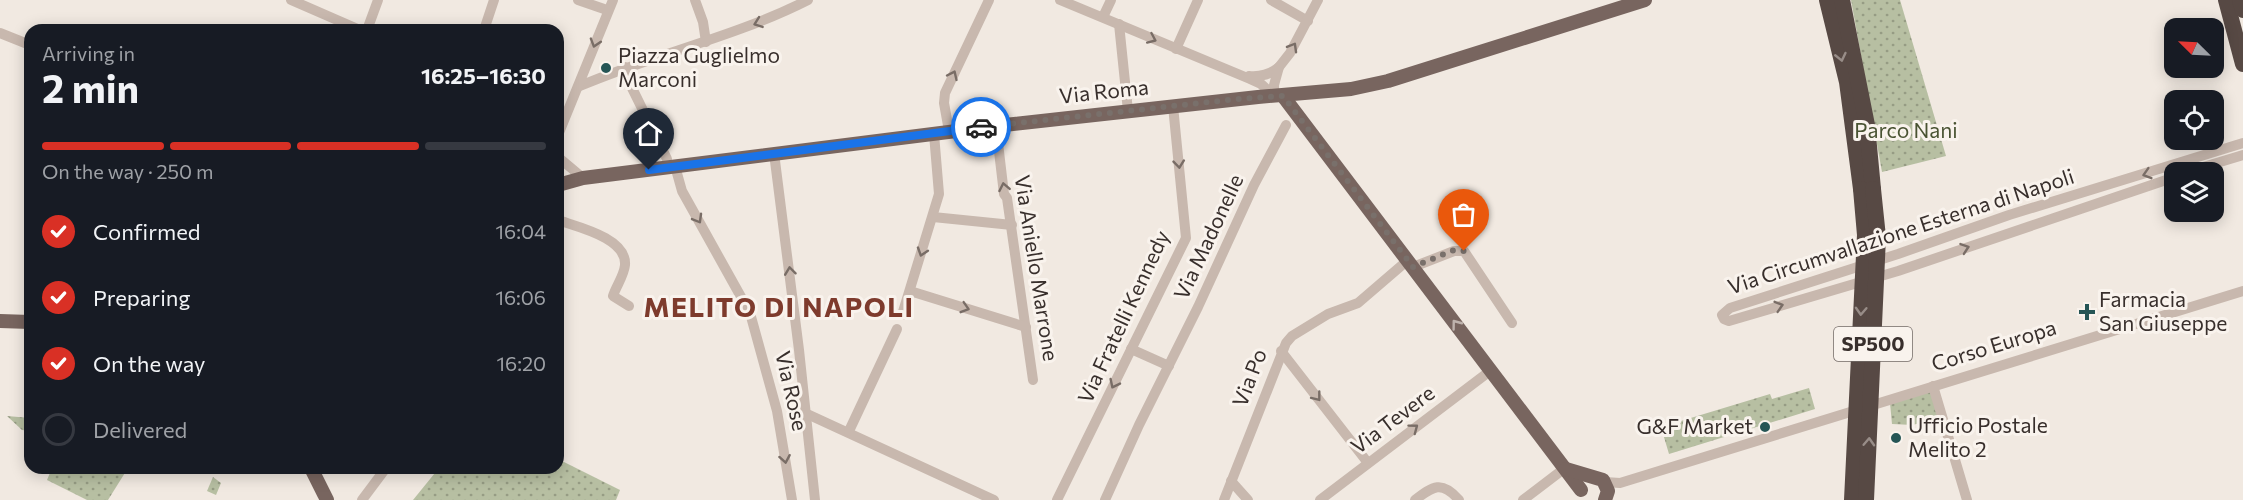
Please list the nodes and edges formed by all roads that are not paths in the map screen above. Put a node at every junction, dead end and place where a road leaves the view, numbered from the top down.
1 (291, 0) edge
2 (378, 0) edge
3 (494, 0) edge
4 (579, 0) edge
5 (695, 0) edge
6 (808, 0) edge
7 (989, 0) edge
8 (1111, 0) edge
9 (1198, 0) edge
10 (1271, 0) edge
11 (1318, 0) edge
12 (1645, 0) edge
13 (1827, 0) edge
14 (1842, 0) edge
15 (1067, 1) edge
16 (2235, 2) edge
17 (610, 5) edge
18 (1103, 17) junction
19 (1308, 21) junction
20 (346, 24) edge
21 (369, 24) edge
22 (486, 24) edge
23 (1119, 24) junction
24 (0, 33) edge
25 (706, 42) junction
26 (24, 43) edge
27 (1176, 49) junction
28 (2243, 64) edge
29 (625, 67) junction
30 (1279, 67) junction
31 (1242, 76) junction
32 (580, 86) junction
33 (1260, 91) junction
34 (1278, 96) junction
35 (1173, 106) junction
36 (1128, 111) junction
37 (564, 122) edge
38 (1286, 125) dead end
39 (996, 126) junction
40 (949, 132) junction
41 (934, 134) junction
42 (2243, 143) edge
43 (774, 153) junction
44 (2243, 155) edge
45 (2181, 162) edge
46 (2220, 162) edge
47 (564, 163) edge
48 (671, 163) junction
49 (2164, 167) edge
50 (583, 178) junction
51 (2164, 181) edge
52 (564, 183) edge
53 (1867, 189) junction
54 (933, 217) junction
55 (564, 222) edge
56 (1012, 225) junction
57 (1411, 263) junction
58 (910, 291) junction
59 (2243, 291) edge
60 (629, 306) dead end
61 (902, 315) dead end
62 (0, 321) edge
63 (24, 322) edge
64 (1512, 323) dead end
65 (1026, 327) junction
66 (897, 329) dead end
67 (1131, 349) junction
68 (1281, 351) junction
69 (1169, 366) junction
70 (1491, 371) junction
71 (1033, 380) dead end
72 (1933, 386) junction
73 (805, 413) junction
74 (849, 431) junction
75 (1368, 463) junction
76 (1565, 468) junction
77 (314, 474) edge
78 (382, 474) edge
79 (1599, 480) junction
80 (1231, 481) junction
81 (1620, 483) junction
82 (1582, 496) edge
83 (1606, 498) edge
84 (817, 499) edge
85 (327, 500) edge
86 (362, 500) edge
87 (792, 500) edge
88 (994, 500) edge
89 (1057, 500) edge
90 (1105, 500) edge
91 (1224, 500) edge
92 (1248, 500) edge
93 (1320, 500) edge
94 (1415, 500) edge
95 (1459, 500) edge
96 (1523, 500) edge
97 (1852, 500) edge
98 (1866, 500) edge
99 (1966, 500) edge

1 - 20 street
2 - 21 street
3 - 22 street
4 - 17 street
5 - 25 street
6 -> 25 street
40 -> 7 street
8 - 18 street
9 - 27 street
10 - 19 street
11 - 19 street
12 - 34 main road, Via Roma
13 -> 53 highway, SP500
14 - 53 highway, SP500
15 - 18 street
16 - 28 highway
17 -> 32 street
18 - 23 street
30 -> 19 street
23 -> 27 street
23 - 36 street
24 - 26 street
25 - 29 street
27 - 31 street
29 - 32 street
29 - 48 street, Via Rose
30 - 31 street
30 - 34 street
31 - 33 street
32 - 37 street
33 - 34 main road, Via Roma
33 - 35 main road, Via Roma
34 - 57 main road
35 - 36 main road, Via Roma
35 -> 67 street, Via Fratelli Kennedy
36 - 39 main road, Via Roma
38 - 69 street, Via Madonelle
39 - 40 main road, Via Roma
56 -> 39 street, Via Aniello Marrone
40 - 41 main road, Via Roma
41 - 43 main road, Via Roma
41 - 54 street
42 -> 45 street, Via Circumvallazione Esterna di Napoli
43 - 48 main road, Via Roma
73 -> 43 street
44 - 46 street
47 - 50 street
48 - 50 main road, Via Roma
48 -> 87 street, Via Rose
49 -> 51 street, Via Circumvallazione Esterna di Napoli
50 - 52 main road, Via Roma
53 -> 97 highway, SP500, bridge
98 -> 53 highway, SP500, bridge
54 - 56 street
54 -> 58 street
55 - 60 street
56 - 65 street, Via Aniello Marrone
57 - 64 street, Via Po
57 - 68 street, Via Po
70 -> 57 main road
58 - 61 street
58 -> 65 street
59 - 72 street, Corso Europa
62 - 63 main road
65 - 71 street, Via Aniello Marrone
66 - 74 street
67 - 69 street
67 -> 89 street, Via Fratelli Kennedy
68 -> 75 street
68 - 80 street, Via Po
69 - 90 street, Via Madonelle
75 -> 70 street, Via Tevere
70 - 76 main road
72 - 81 street, Corso Europa
72 - 99 street
73 - 74 street
73 - 84 street
74 - 88 street
75 - 93 street, Via Tevere
76 - 79 main road
76 - 82 main road
76 - 96 street
77 - 85 main road
78 - 86 street
79 - 81 street, Corso Europa
79 - 82 main road
79 - 83 main road
80 - 91 street, Via Po
80 - 92 street
81 - 83 street, Corso Europa
94 - 95 street

